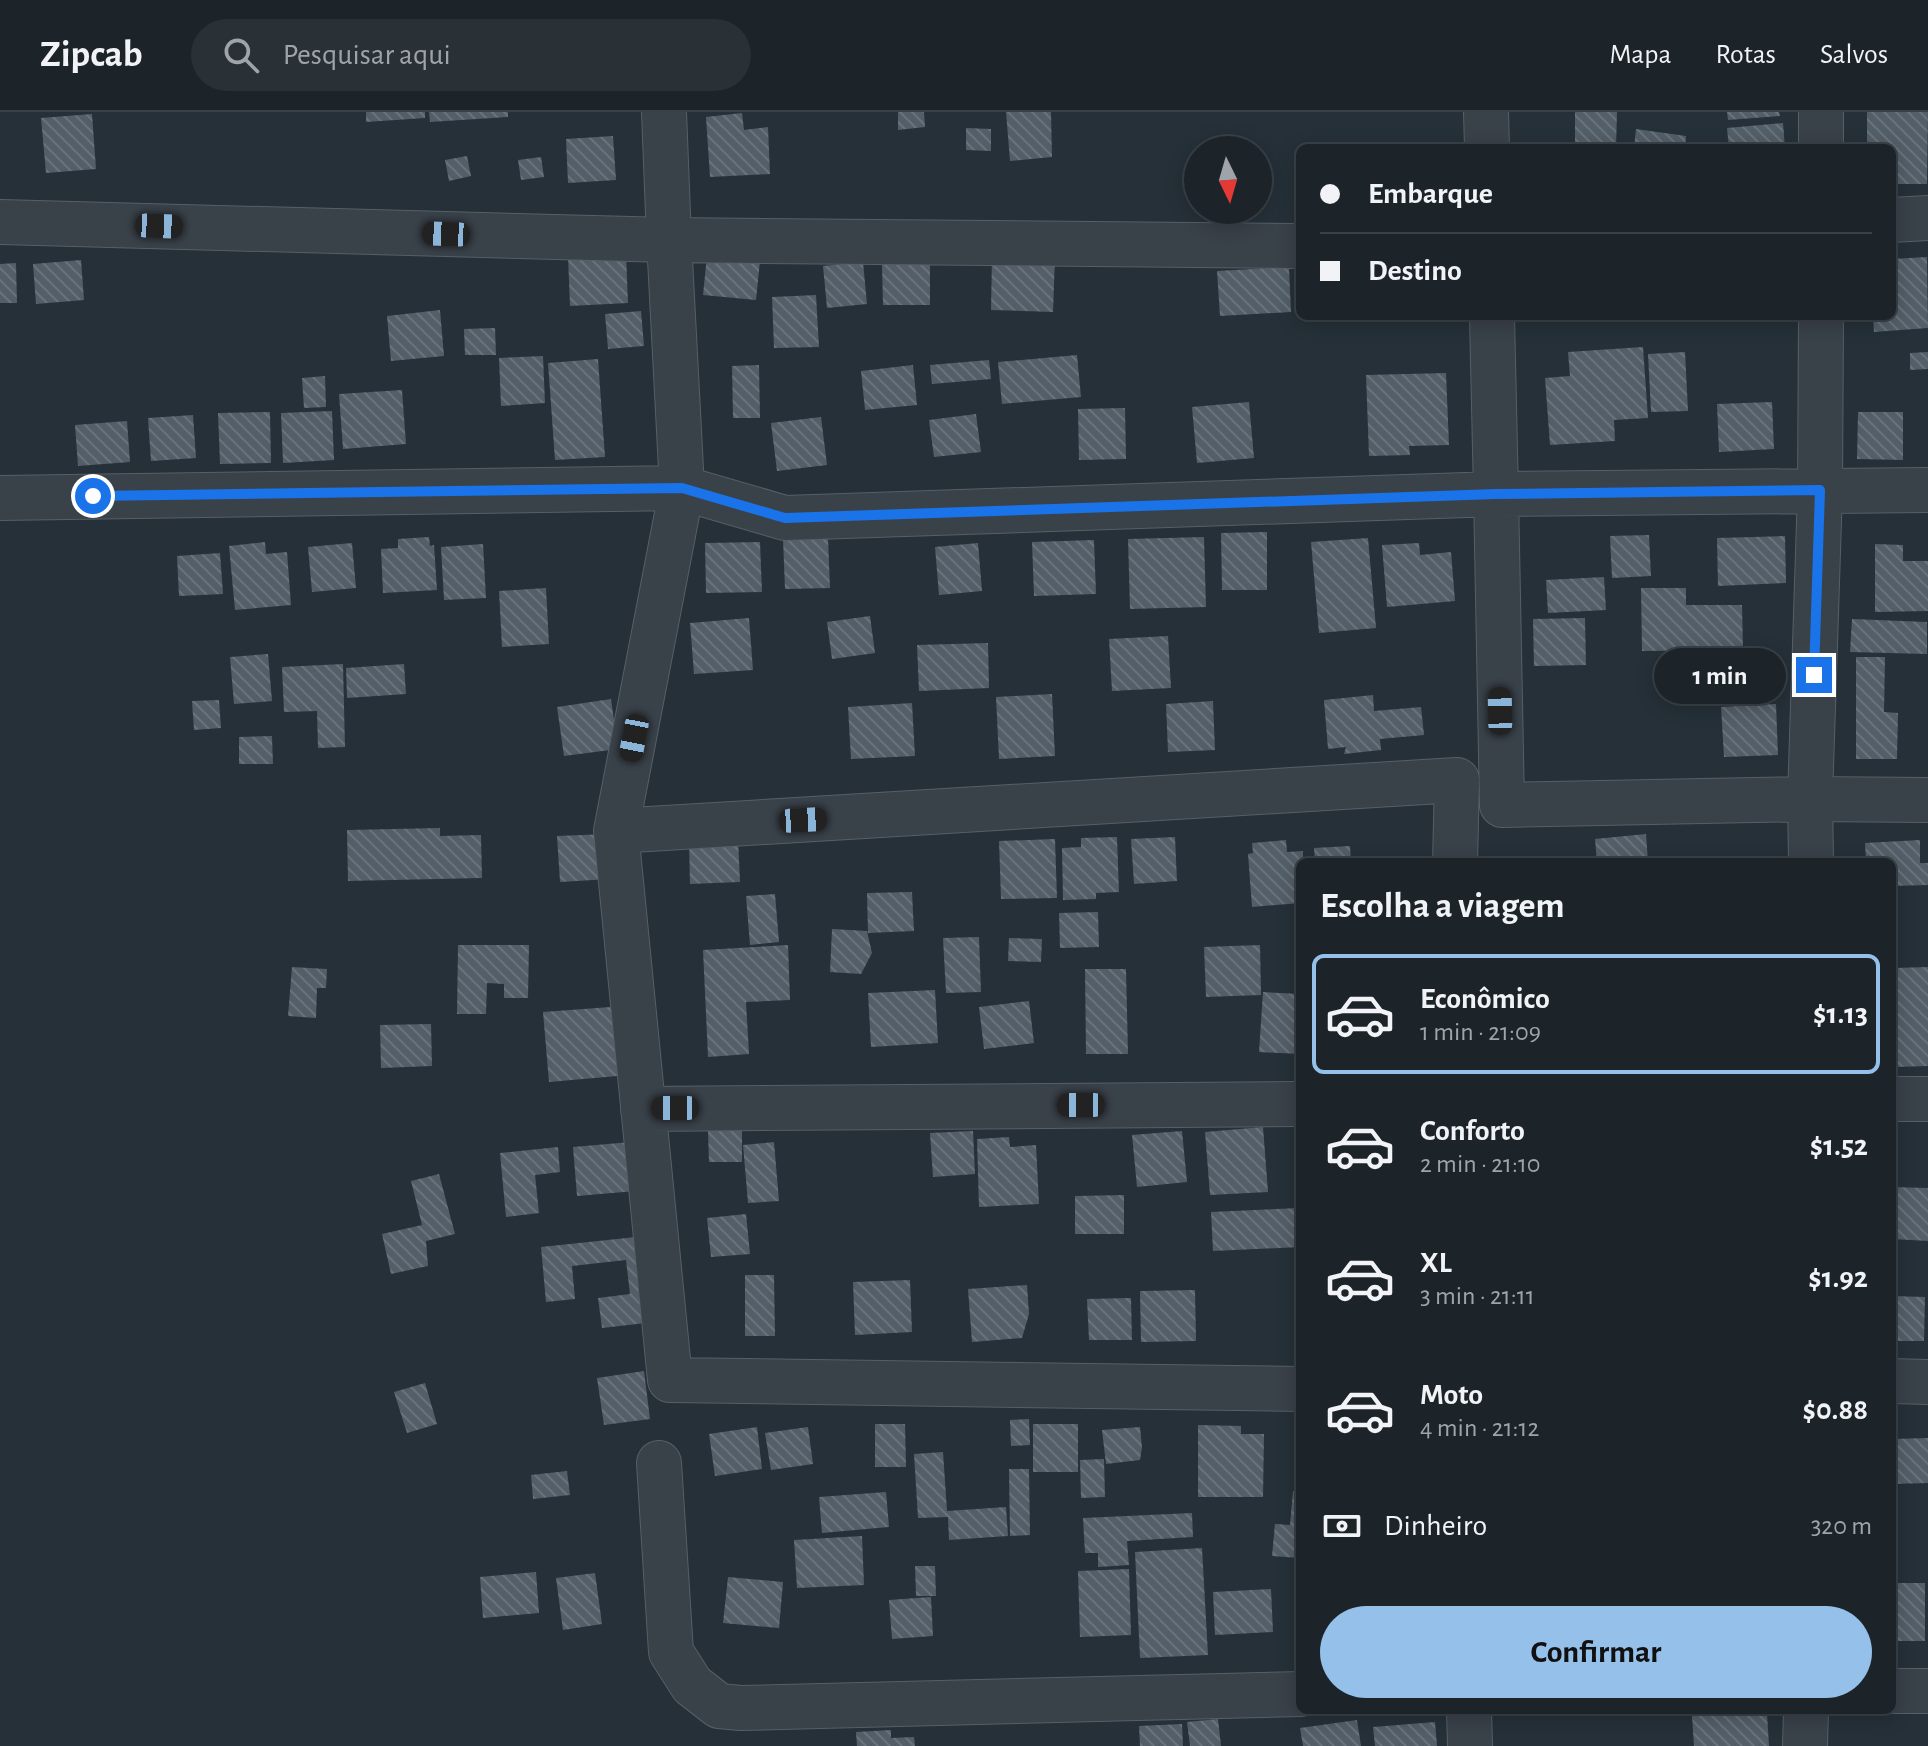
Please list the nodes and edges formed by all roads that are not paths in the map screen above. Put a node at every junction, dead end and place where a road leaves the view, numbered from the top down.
1 (664, 112) edge
2 (1486, 112) edge
3 (1821, 112) edge
4 (1487, 144) edge
5 (1821, 144) edge
6 (1928, 218) edge
7 (1896, 220) edge
8 (0, 222) edge
9 (669, 240) junction
10 (1296, 246) edge
11 (1492, 320) edge
12 (1821, 320) edge
13 (682, 488) junction
14 (1820, 490) junction
15 (1928, 490) edge
16 (1496, 494) junction
17 (0, 498) edge
18 (1810, 799) junction
19 (1928, 800) edge
20 (1502, 805) junction
21 (1456, 807) junction
22 (616, 831) junction
23 (1455, 858) edge
24 (1811, 858) edge
25 (1896, 1099) edge
26 (1928, 1099) edge
27 (1296, 1104) edge
28 (643, 1109) junction
29 (1896, 1381) edge
30 (1928, 1382) edge
31 (1296, 1389) edge
32 (659, 1463) dead end
33 (1896, 1691) edge
34 (1928, 1691) edge
35 (1296, 1694) edge
36 (1469, 1714) edge
37 (1806, 1714) edge
38 (1470, 1746) edge
39 (1805, 1746) edge

1 - 9 street
2 - 4 street
3 - 5 street
6 - 7 street
8 - 9 street
9 - 10 street
9 - 13 street
11 - 16 street
12 - 14 street
13 - 16 street
13 - 17 street
13 - 22 street
14 - 15 street
14 - 16 street
14 - 18 street
16 - 20 street
18 - 19 street
18 - 20 street
18 - 24 street
20 - 21 street
21 - 22 street
21 - 23 street
22 - 28 street
25 - 26 street
27 - 28 street
28 - 31 street
29 - 30 street
32 - 35 street
33 - 34 street
36 - 38 street
37 - 39 street

